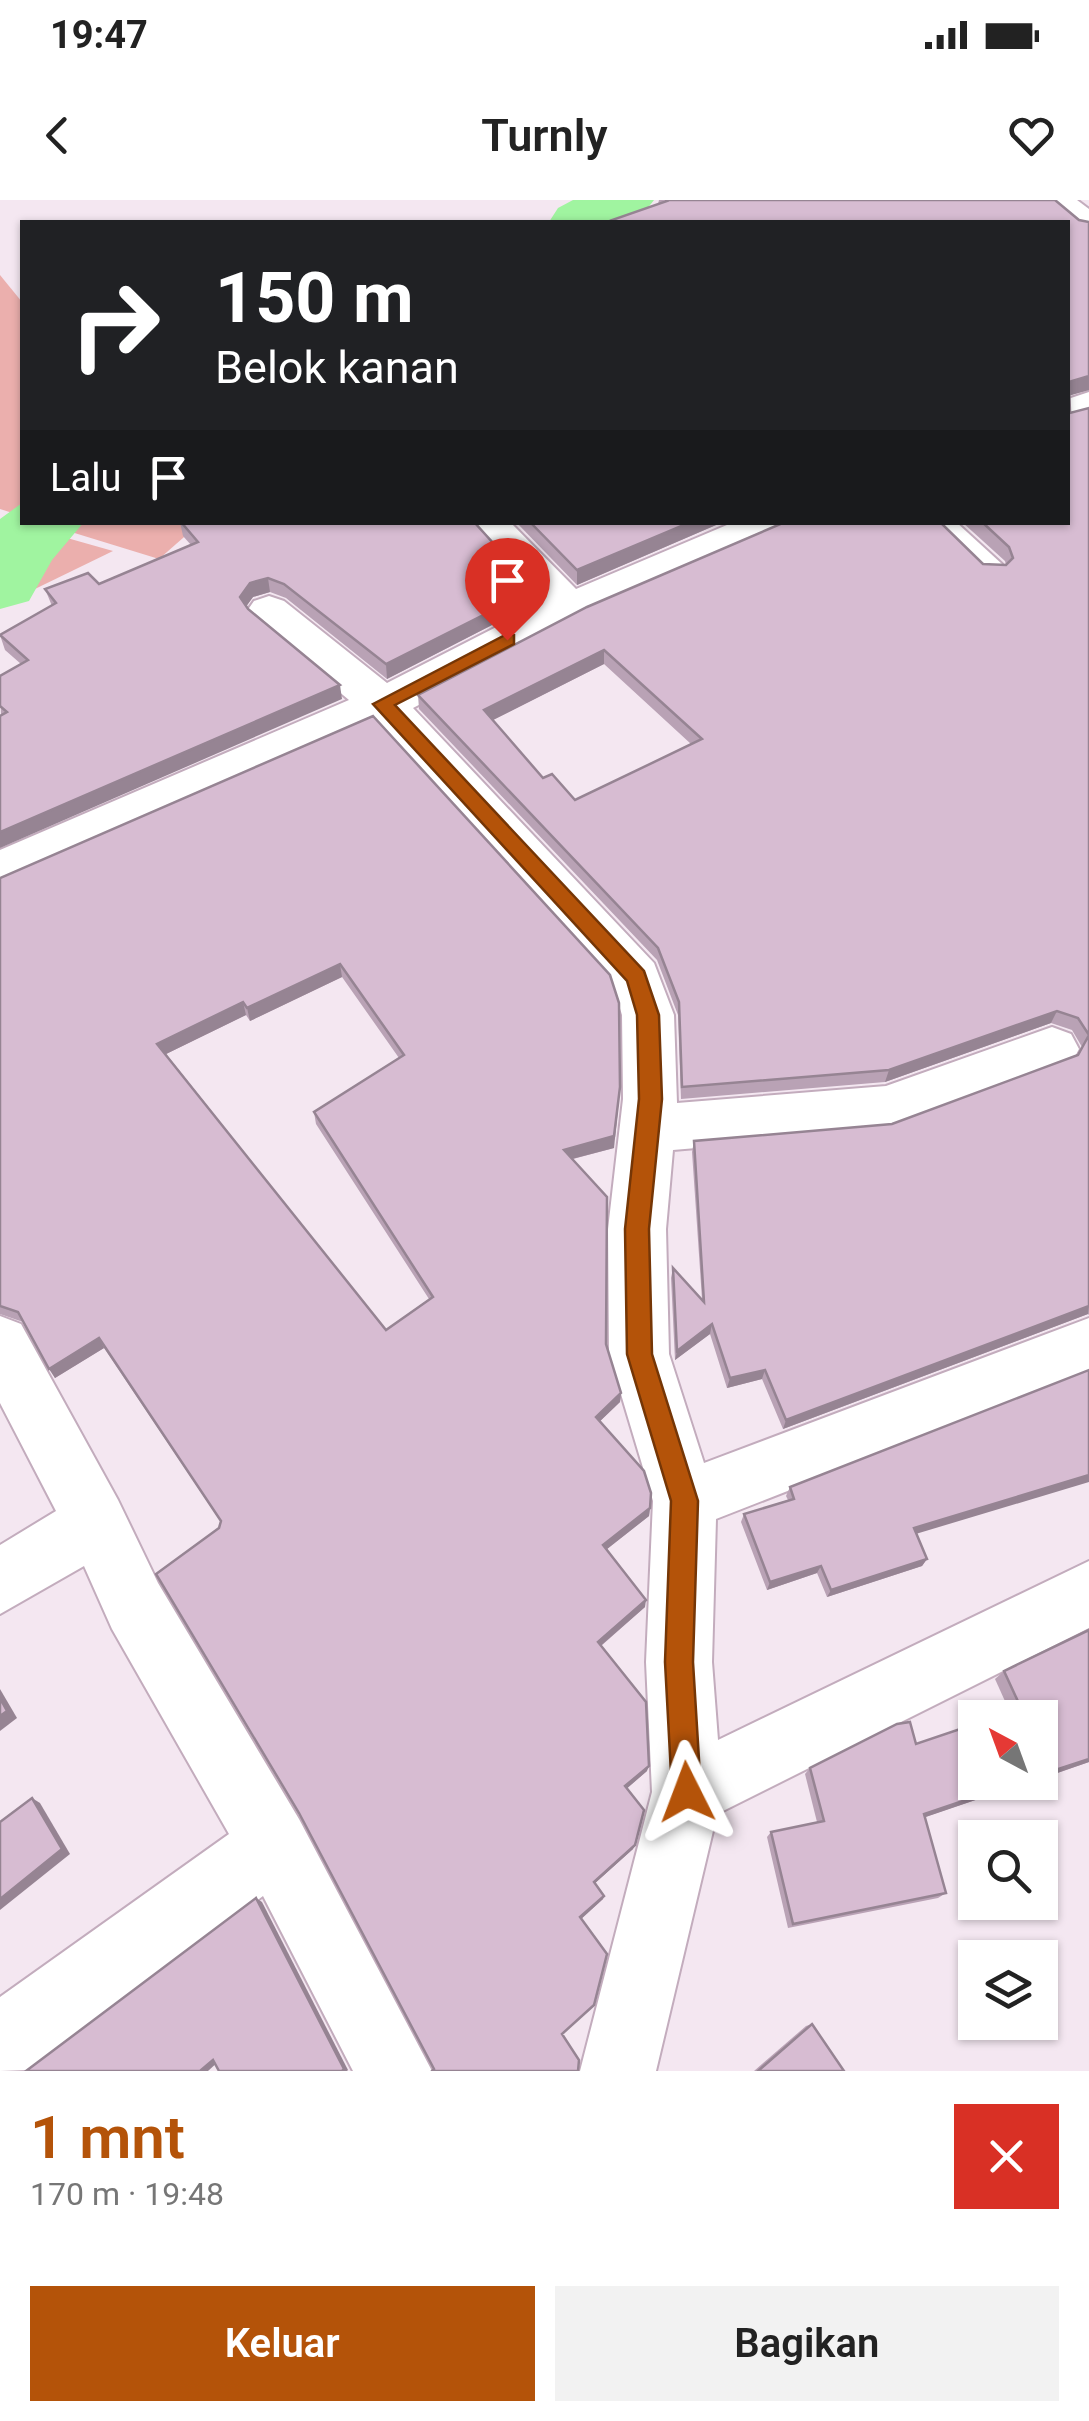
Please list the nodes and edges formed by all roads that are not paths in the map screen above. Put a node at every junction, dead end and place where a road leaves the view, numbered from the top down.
1 (1055, 200) edge
2 (1089, 225) edge
3 (489, 525) edge
4 (765, 525) edge
5 (943, 525) edge
6 (992, 570) edge
7 (570, 608) junction
8 (270, 611) dead end
9 (383, 704) junction
10 (0, 871) edge
11 (1052, 1049) dead end
12 (648, 1129) junction
13 (0, 1343) edge
14 (1089, 1346) edge
15 (684, 1501) junction
16 (96, 1522) junction
17 (0, 1582) edge
18 (1089, 1594) edge
19 (687, 1792) junction
20 (274, 1844) junction
21 (0, 2043) edge
22 (394, 2071) edge
23 (618, 2071) edge

1 - 2 street
3 - 7 street
4 - 7 street
5 - 6 lane
7 - 9 street
8 - 9 street
9 - 10 street
9 - 12 street
11 - 12 street
12 - 15 street
13 - 16 street
14 - 15 street
15 - 19 street
16 - 17 street
16 - 20 street
18 - 19 street
19 - 23 street
20 - 21 street
20 - 22 street

